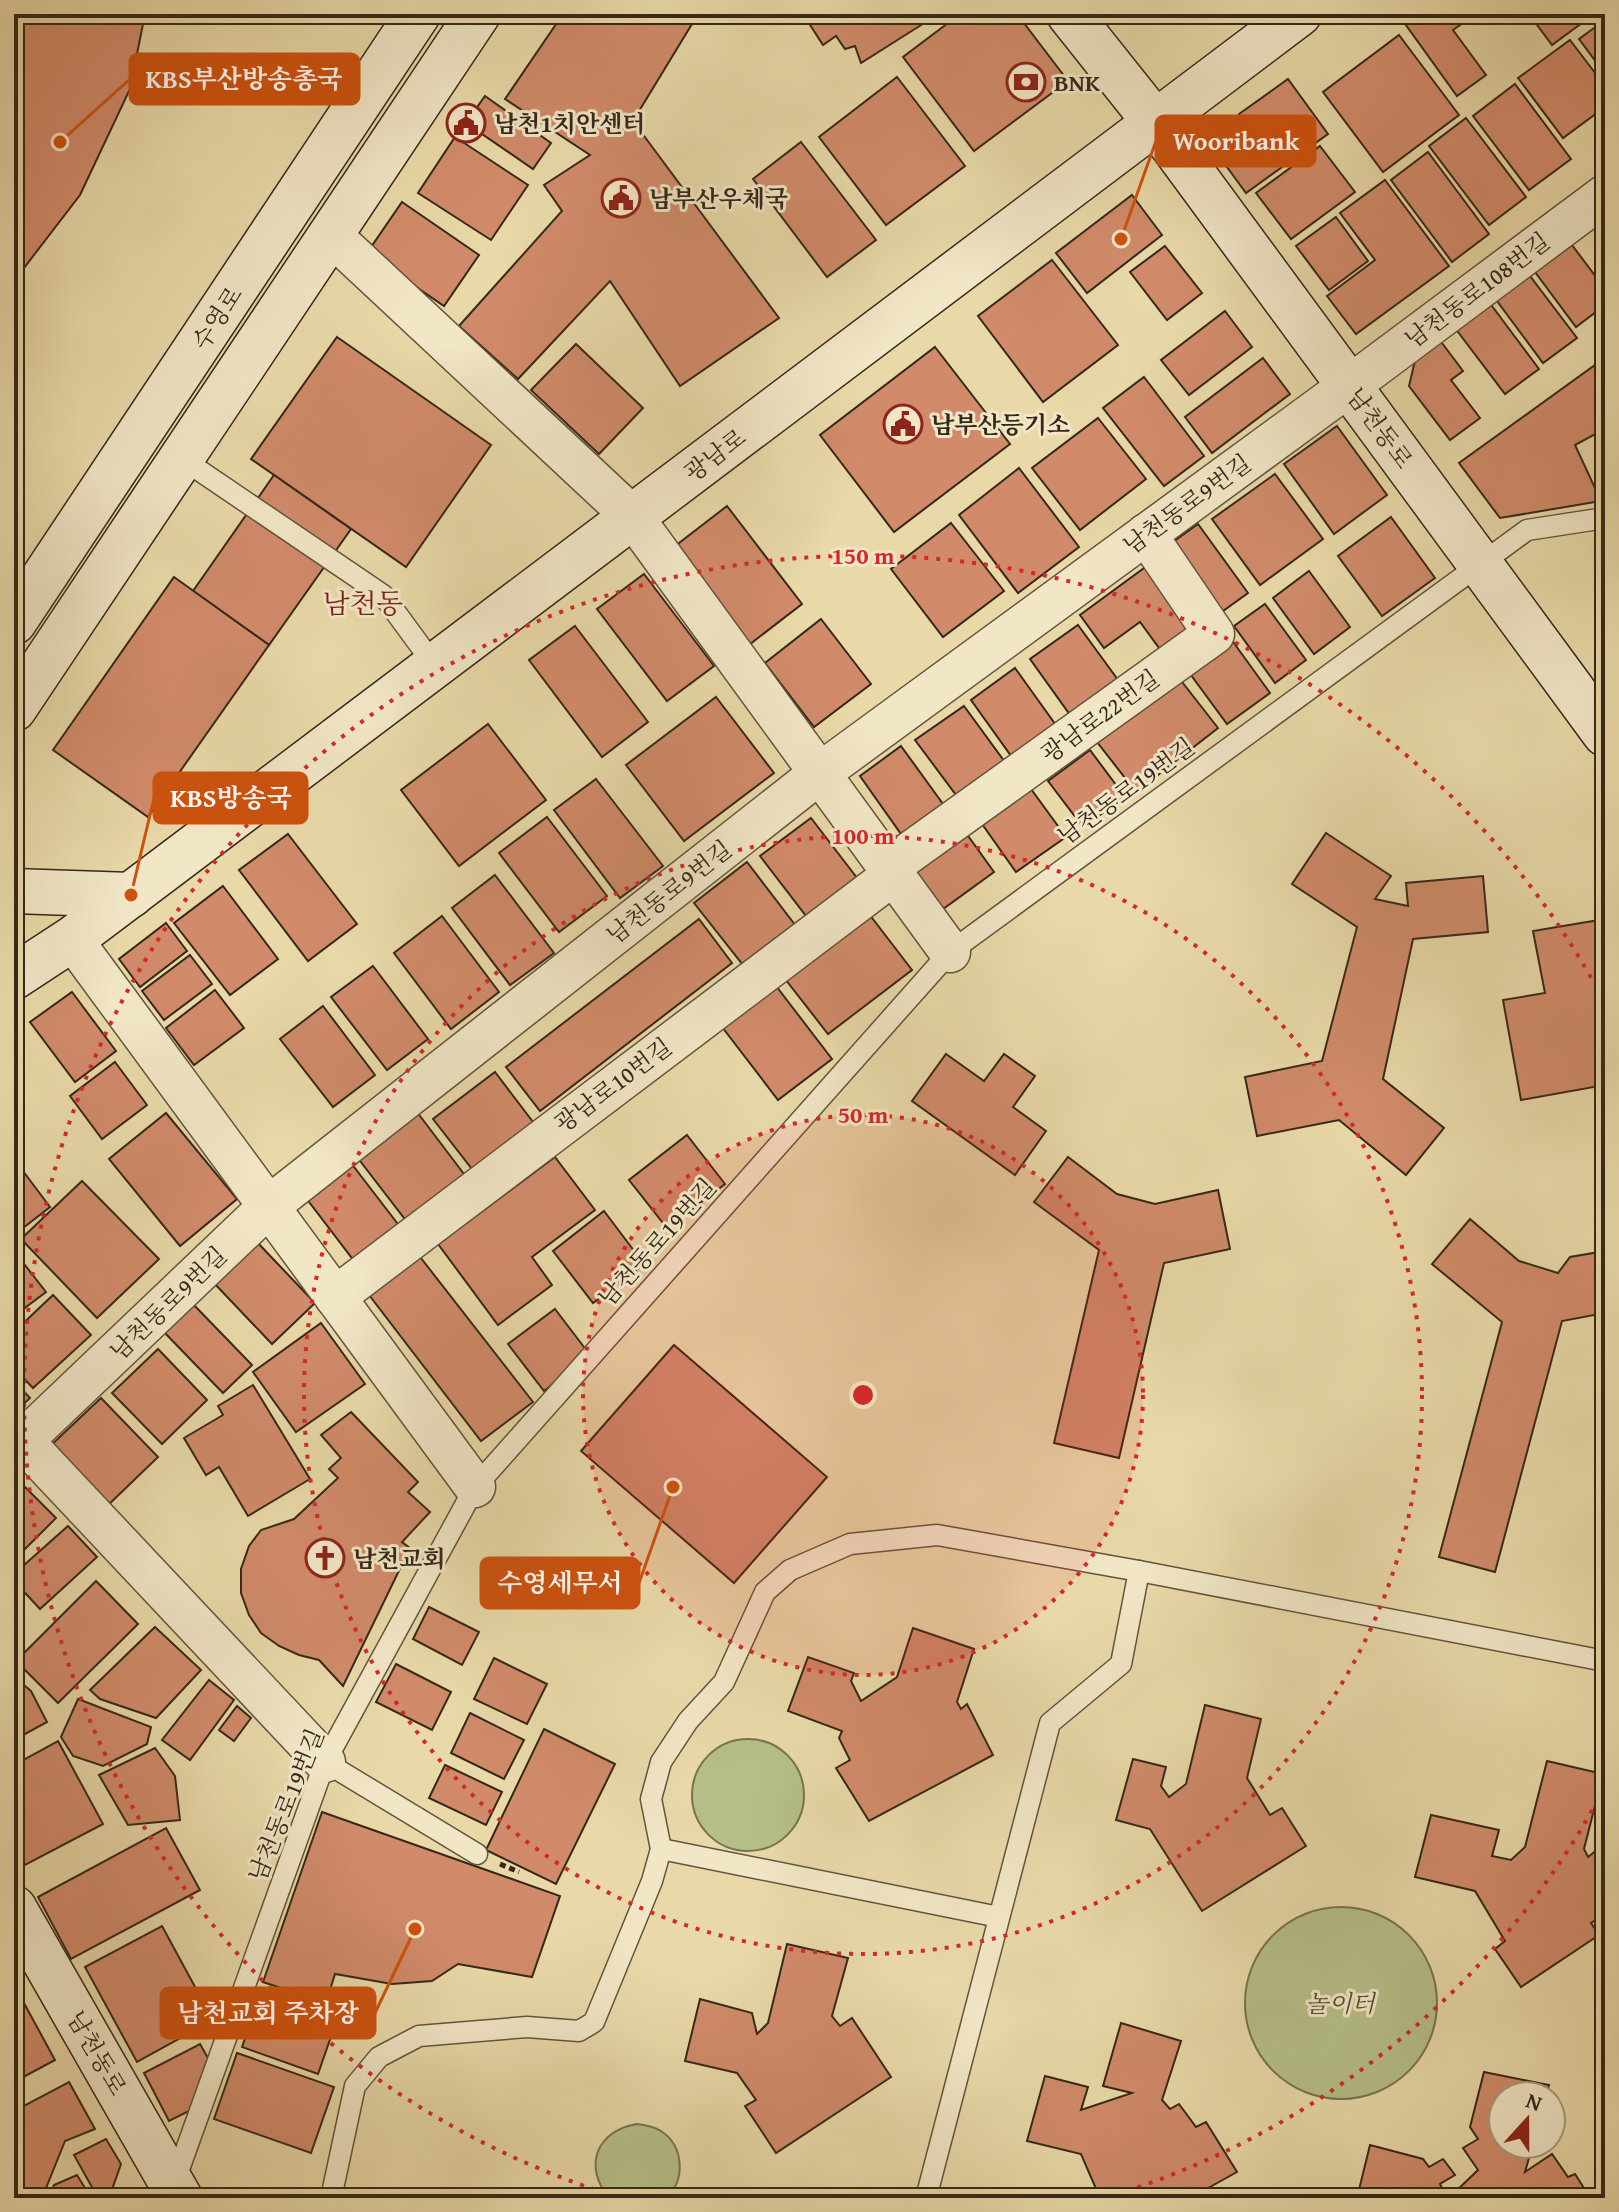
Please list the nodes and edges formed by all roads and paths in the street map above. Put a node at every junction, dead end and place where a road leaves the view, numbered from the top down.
1 (418, 14) edge
2 (478, 14) edge
3 (1069, 14) edge
4 (1299, 14) edge
5 (1155, 122) junction
6 (1605, 195) edge
7 (330, 234) junction
8 (1349, 386) junction
9 (181, 458) junction
10 (633, 517) junction
11 (1605, 518) edge
12 (1146, 534) junction
13 (1480, 564) junction
14 (14, 622) edge
15 (435, 666) junction
16 (14, 709) edge
17 (1605, 734) edge
18 (820, 773) junction
19 (890, 871) junction
20 (14, 891) edge
21 (131, 895) junction
22 (72, 939) junction
23 (950, 952) junction
24 (14, 977) edge
25 (269, 1206) junction
26 (335, 1297) junction
27 (19, 1445) edge
28 (475, 1487) junction
29 (1139, 1571) junction
30 (1605, 1661) edge
31 (325, 1762) junction
32 (661, 1849) junction
33 (464, 1853) dead end
34 (14, 1908) edge
35 (999, 1917) junction
36 (172, 2195) edge
37 (331, 2198) edge
38 (926, 2198) edge

1 - 14 main road, 수영로
2 - 7 main road, 수영로
3 - 5 main road
4 - 5 main road, 광남로
5 - 8 main road, 남천동로
5 - 10 main road, 광남로
6 - 8 street, 남천동로108번길
7 - 9 main road, 수영로
7 - 10 street
8 - 12 street, 남천동로9번길
8 - 13 main road, 남천동로
9 - 15 lane
9 - 16 main road, 수영로
10 - 15 main road, 광남로
10 - 18 street
11 - 13 lane, 남천동로19번길
12 - 18 street, 남천동로9번길
12 - 19 street, 광남로22번길
13 - 17 main road, 남천동로
13 - 23 lane, 남천동로19번길
15 - 21 main road, 광남로
18 - 19 street
18 - 25 street, 남천동로9번길
19 - 23 street
19 - 26 street, 광남로10번길
20 - 21 main road
21 - 22 main road, 광남로
22 - 24 main road, 광남로
22 - 25 street
23 - 28 lane, 남천동로19번길
25 - 26 street
25 - 27 street, 남천동로9번길
26 - 28 street
27 - 31 street, 남천동로9번길
28 - 31 lane, 남천동로19번길
29 - 30 lane
29 - 32 lane
29 - 35 lane
31 - 33 lane
31 - 36 lane, 남천동로19번길
32 - 35 lane
32 - 37 lane
34 - 36 main road, 남천동로
35 - 38 lane

